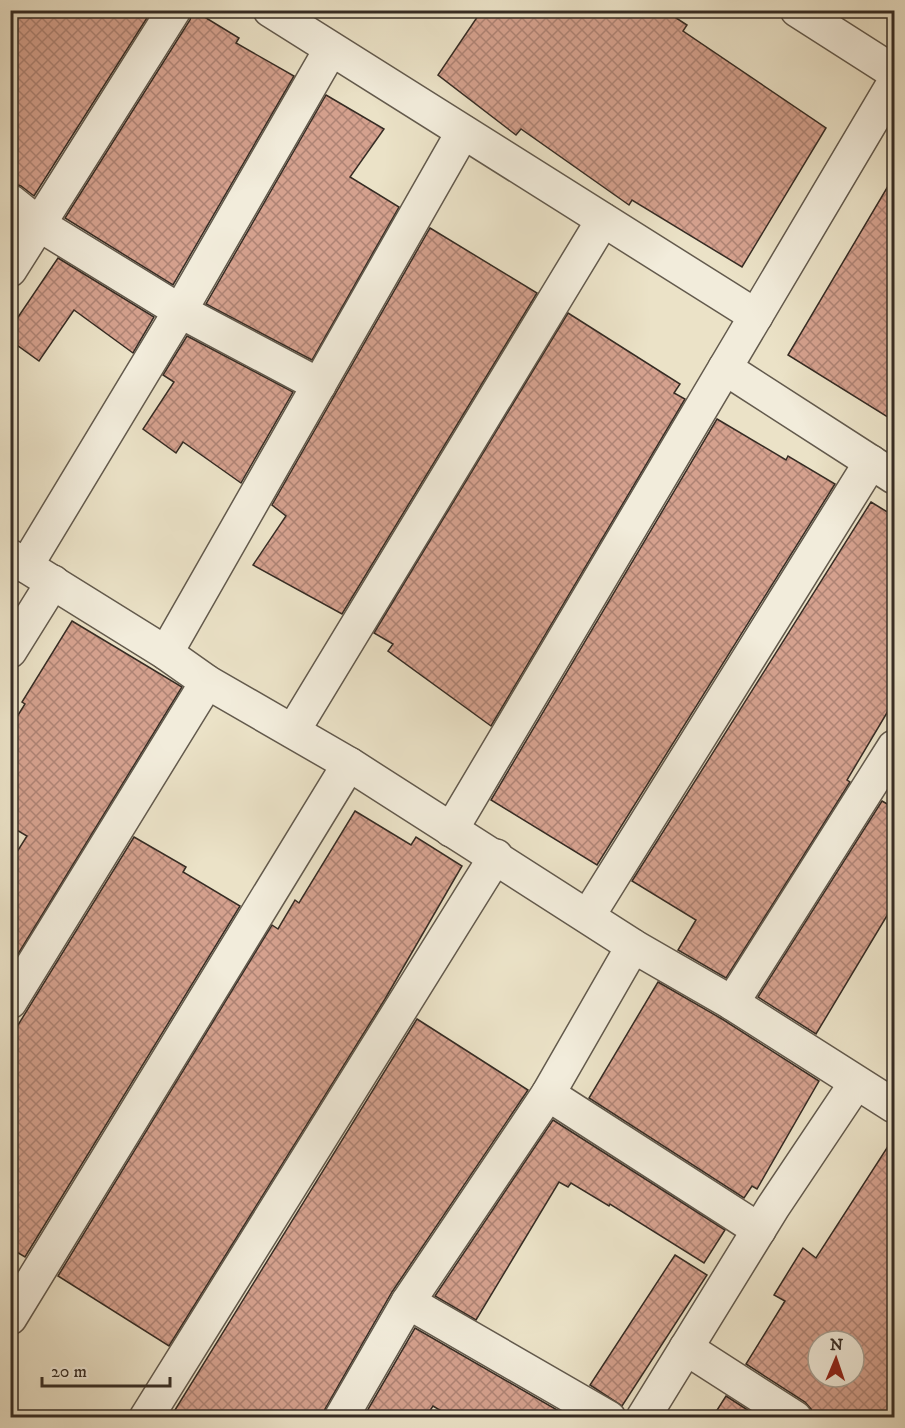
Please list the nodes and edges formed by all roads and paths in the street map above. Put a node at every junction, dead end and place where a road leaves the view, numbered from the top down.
1 (174, 10) edge
2 (270, 10) edge
3 (797, 10) edge
4 (331, 48) junction
5 (894, 72) edge
6 (894, 83) edge
7 (463, 132) junction
8 (10, 201) edge
9 (603, 220) junction
10 (40, 225) junction
11 (10, 270) edge
12 (180, 311) junction
13 (756, 316) junction
14 (725, 368) junction
15 (319, 384) junction
16 (883, 470) edge
17 (30, 568) edge
18 (10, 651) edge
19 (166, 653) junction
20 (207, 682) junction
21 (293, 731) junction
22 (894, 747) edge
23 (349, 764) junction
24 (451, 830) junction
25 (496, 856) junction
26 (588, 916) junction
27 (633, 946) junction
28 (10, 1002) edge
29 (732, 1003) junction
30 (856, 1083) junction
31 (548, 1094) junction
32 (894, 1106) edge
33 (759, 1230) junction
34 (408, 1302) junction
35 (10, 1318) edge
36 (686, 1348) junction
37 (146, 1418) edge
38 (340, 1418) edge
39 (609, 1418) edge
40 (643, 1418) edge
41 (795, 1418) edge

1 - 10 street
2 - 4 street
3 - 5 street
4 - 7 street
4 - 12 street
6 - 13 street
7 - 9 street
7 - 15 street
8 - 10 street
9 - 13 street
9 - 21 street
10 - 11 street
10 - 12 street
12 - 15 street
12 - 17 street
13 - 14 street
14 - 16 street
14 - 24 street
15 - 19 street
16 - 26 street
17 - 18 street
17 - 19 street
19 - 20 street
20 - 21 street
20 - 28 street
21 - 23 street
22 - 29 street
23 - 24 street
23 - 35 street
24 - 25 street
25 - 26 street
25 - 37 street
26 - 27 street
27 - 29 street
27 - 31 street
29 - 30 street
30 - 32 street
30 - 33 street
31 - 33 street
31 - 34 street
33 - 36 street
34 - 38 street
34 - 39 street
36 - 40 street
36 - 41 street

